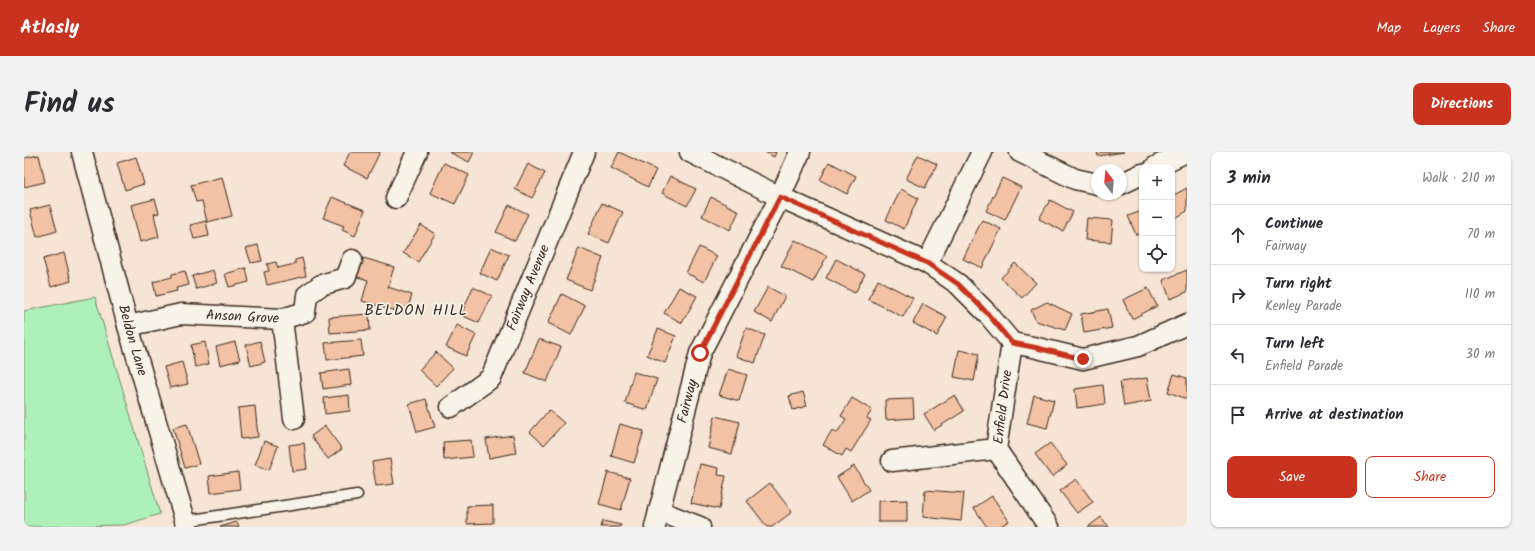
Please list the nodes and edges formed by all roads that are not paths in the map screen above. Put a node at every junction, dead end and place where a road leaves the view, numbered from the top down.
1 (82, 152) edge
2 (417, 152) edge
3 (584, 152) edge
4 (690, 152) edge
5 (800, 152) edge
6 (982, 152) edge
7 (1020, 152) edge
8 (1186, 152) edge
9 (1161, 164) edge
10 (1139, 175) edge
11 (1127, 181) edge
12 (1091, 183) edge
13 (780, 197) junction
14 (396, 198) dead end
15 (352, 260) dead end
16 (927, 263) junction
17 (282, 319) junction
18 (1187, 324) edge
19 (128, 326) junction
20 (1012, 343) junction
21 (287, 407) dead end
22 (451, 407) dead end
23 (996, 449) junction
24 (892, 461) dead end
25 (357, 495) dead end
26 (657, 519) edge
27 (186, 524) edge
28 (700, 527) edge
29 (1049, 527) edge

1 - 19 street, Beldon Lane
2 - 14 street
3 - 22 street, Fairway Avenue
4 - 13 street
5 - 13 street, Fairway
6 - 16 street
7 - 12 street
8 - 9 street
10 - 11 street
13 - 16 street
13 - 26 street, Fairway
15 - 17 street
16 - 20 street
17 - 19 street, Anson Grove
17 - 21 street, Anson Grove
18 - 20 street
19 - 27 street, Beldon Lane
20 - 23 street, Enfield Drive
23 - 24 street
23 - 29 street, Enfield Drive
25 - 27 lane
26 - 28 street

